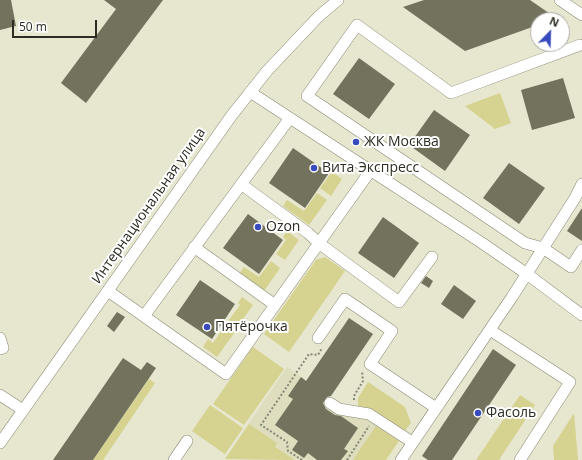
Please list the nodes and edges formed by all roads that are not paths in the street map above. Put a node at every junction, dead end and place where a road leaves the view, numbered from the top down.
1 (338, 0) edge
2 (560, 0) edge
3 (582, 16) edge
4 (580, 45) dead end
5 (250, 92) junction
6 (290, 118) junction
7 (371, 170) junction
8 (241, 184) junction
9 (582, 184) edge
10 (579, 200) edge
11 (320, 244) junction
12 (194, 247) junction
13 (543, 248) junction
14 (582, 250) edge
15 (432, 257) dead end
16 (527, 274) junction
17 (108, 290) junction
18 (275, 306) junction
19 (144, 316) junction
20 (582, 316) edge
21 (490, 330) junction
22 (0, 338) edge
23 (322, 340) road end
24 (0, 349) edge
25 (0, 394) edge
26 (330, 404) dead end
27 (436, 408) junction
28 (23, 410) junction
29 (187, 441) dead end
30 (412, 442) junction
31 (0, 443) edge
32 (406, 458) edge
33 (174, 460) edge
34 (520, 460) edge

1 - 5 street, Интернациональная улица
2 - 3 street
4 - 13 street
5 - 6 street
5 - 17 street, Интернациональная улица
6 - 7 street
6 - 8 street
7 - 11 street
7 - 16 street
8 - 11 street
8 - 12 street
9 - 10 street
10 - 13 street
11 - 15 street
11 - 18 street
12 - 18 street
12 - 19 street
13 - 14 street
13 - 16 street
16 - 20 street
16 - 21 street
17 - 19 street
17 - 28 street, Интернациональная улица
18 - 19 street
21 - 27 street
21 - 34 street
22 - 24 street
23 - 27 street
25 - 28 street
26 - 30 street
27 - 30 street
28 - 31 street, Интернациональная улица
29 - 33 street
30 - 32 street

